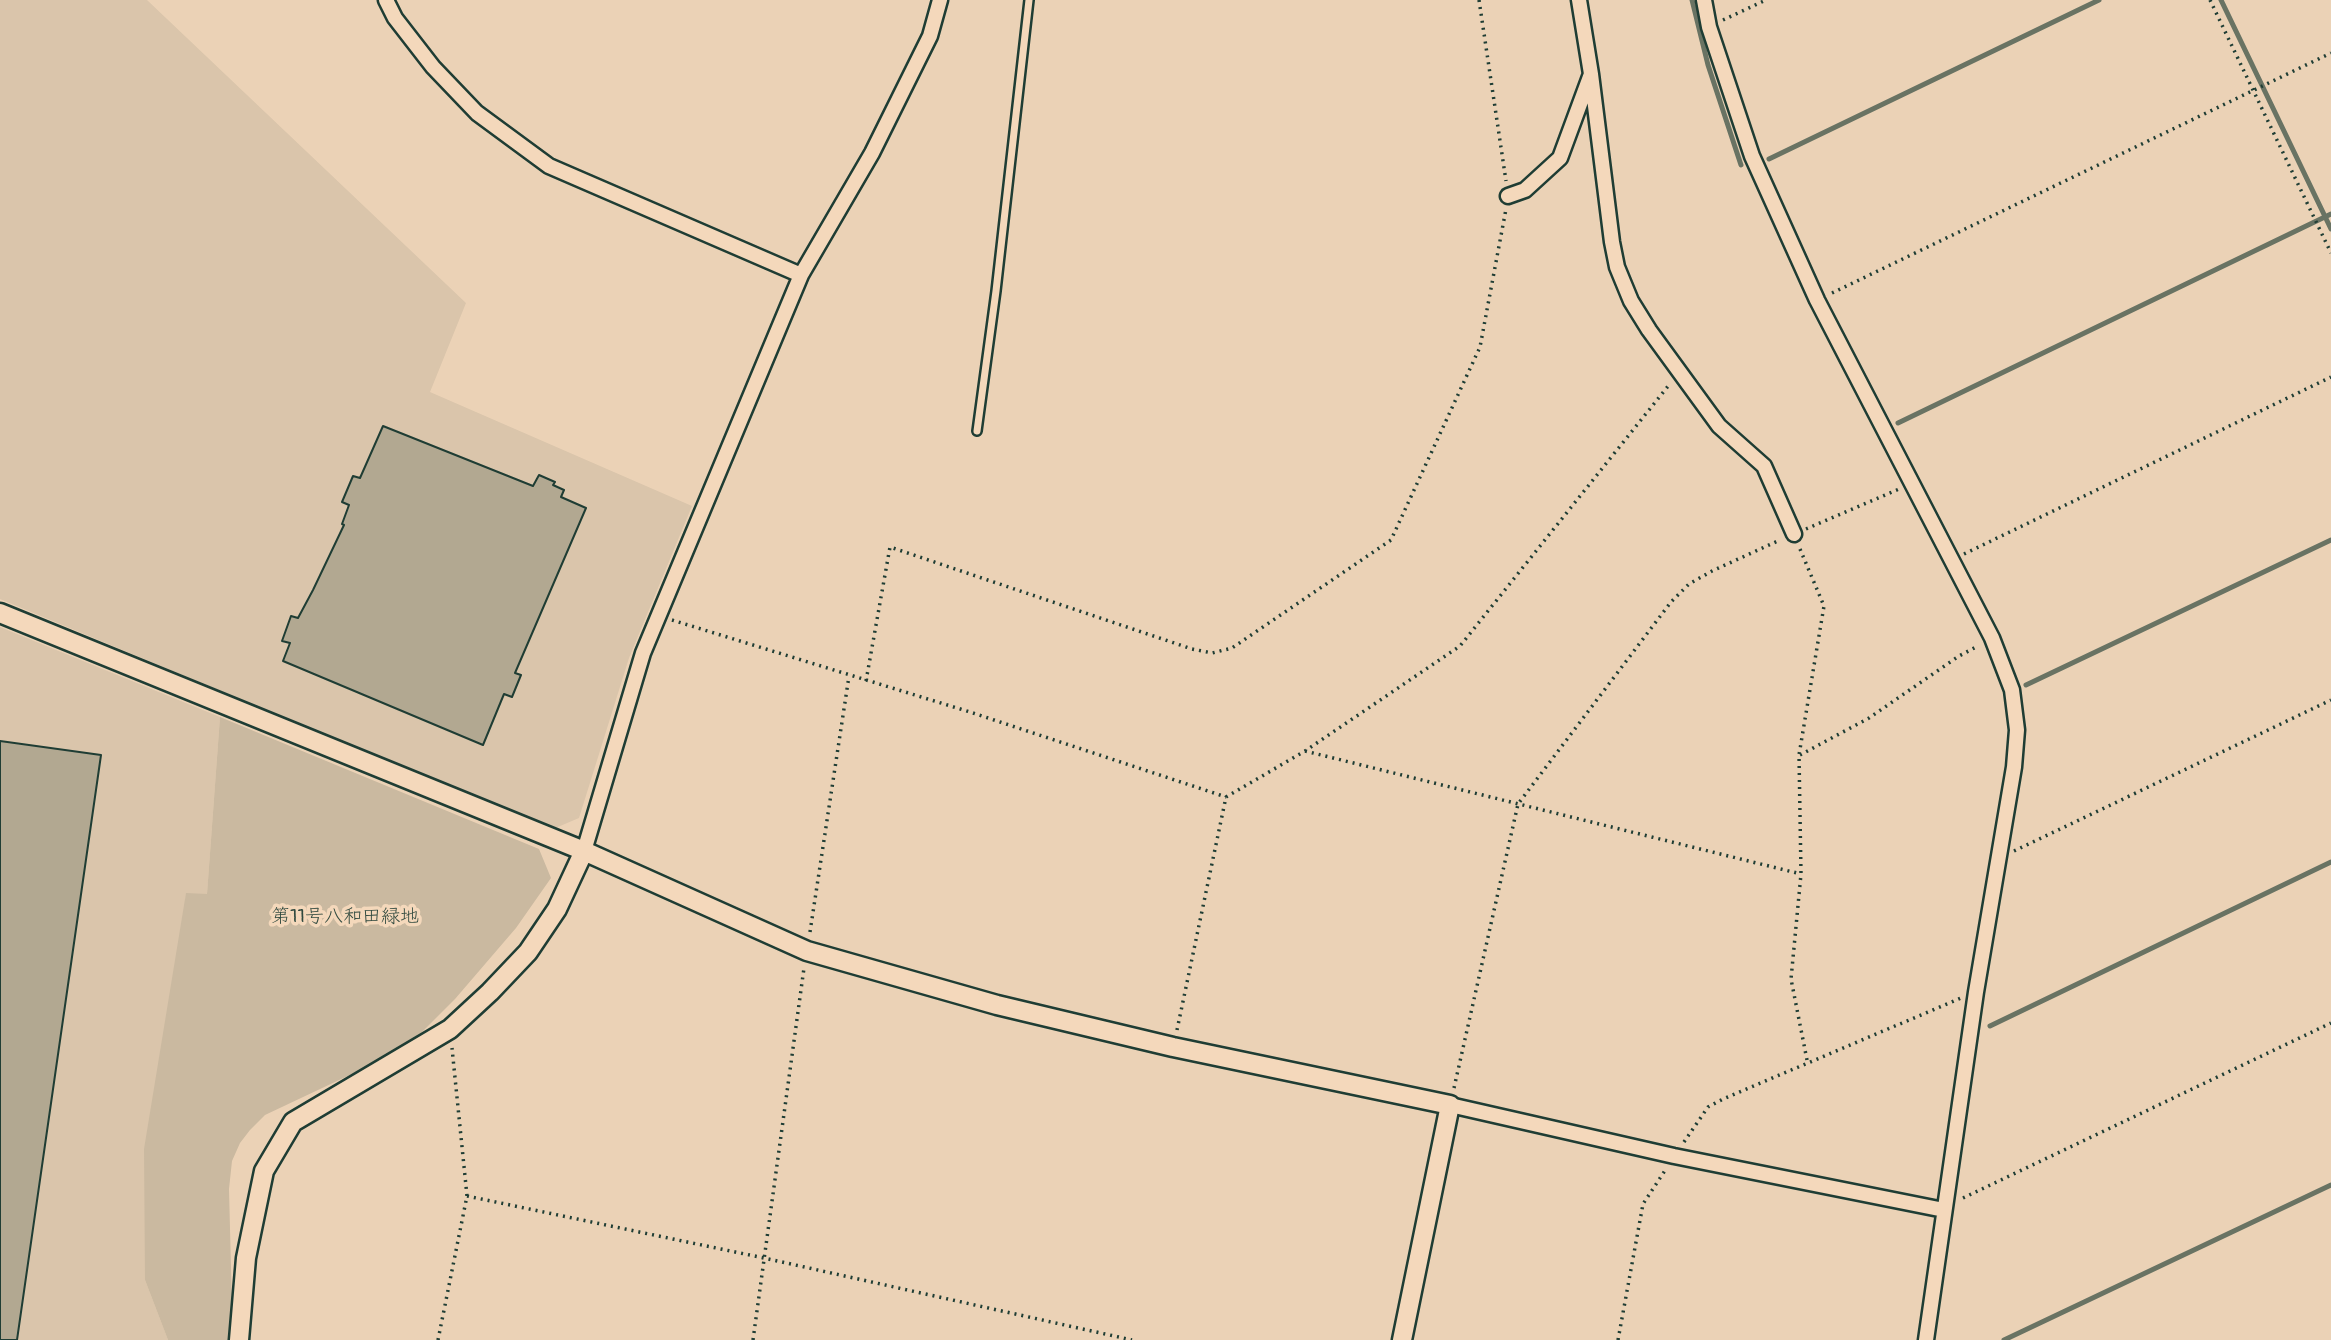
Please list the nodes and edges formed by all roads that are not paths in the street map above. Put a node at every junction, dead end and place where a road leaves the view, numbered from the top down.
1 (386, 0) edge
2 (940, 0) edge
3 (1029, 0) edge
4 (1579, 0) edge
5 (1704, 0) edge
6 (1591, 74) junction
7 (1508, 196) road end
8 (801, 275) junction
9 (977, 431) dead end
10 (1794, 534) road end
11 (0, 613) edge
12 (584, 851) junction
13 (1450, 1105) junction
14 (1944, 1210) junction
15 (239, 1340) edge
16 (1402, 1340) edge
17 (1926, 1340) edge

1 - 8 street
2 - 8 street
3 - 9 lane
4 - 6 street
5 - 14 street
6 - 7 street
6 - 10 street
8 - 12 street
11 - 12 street
12 - 13 street
12 - 15 street
13 - 14 street
13 - 16 street
14 - 17 street

